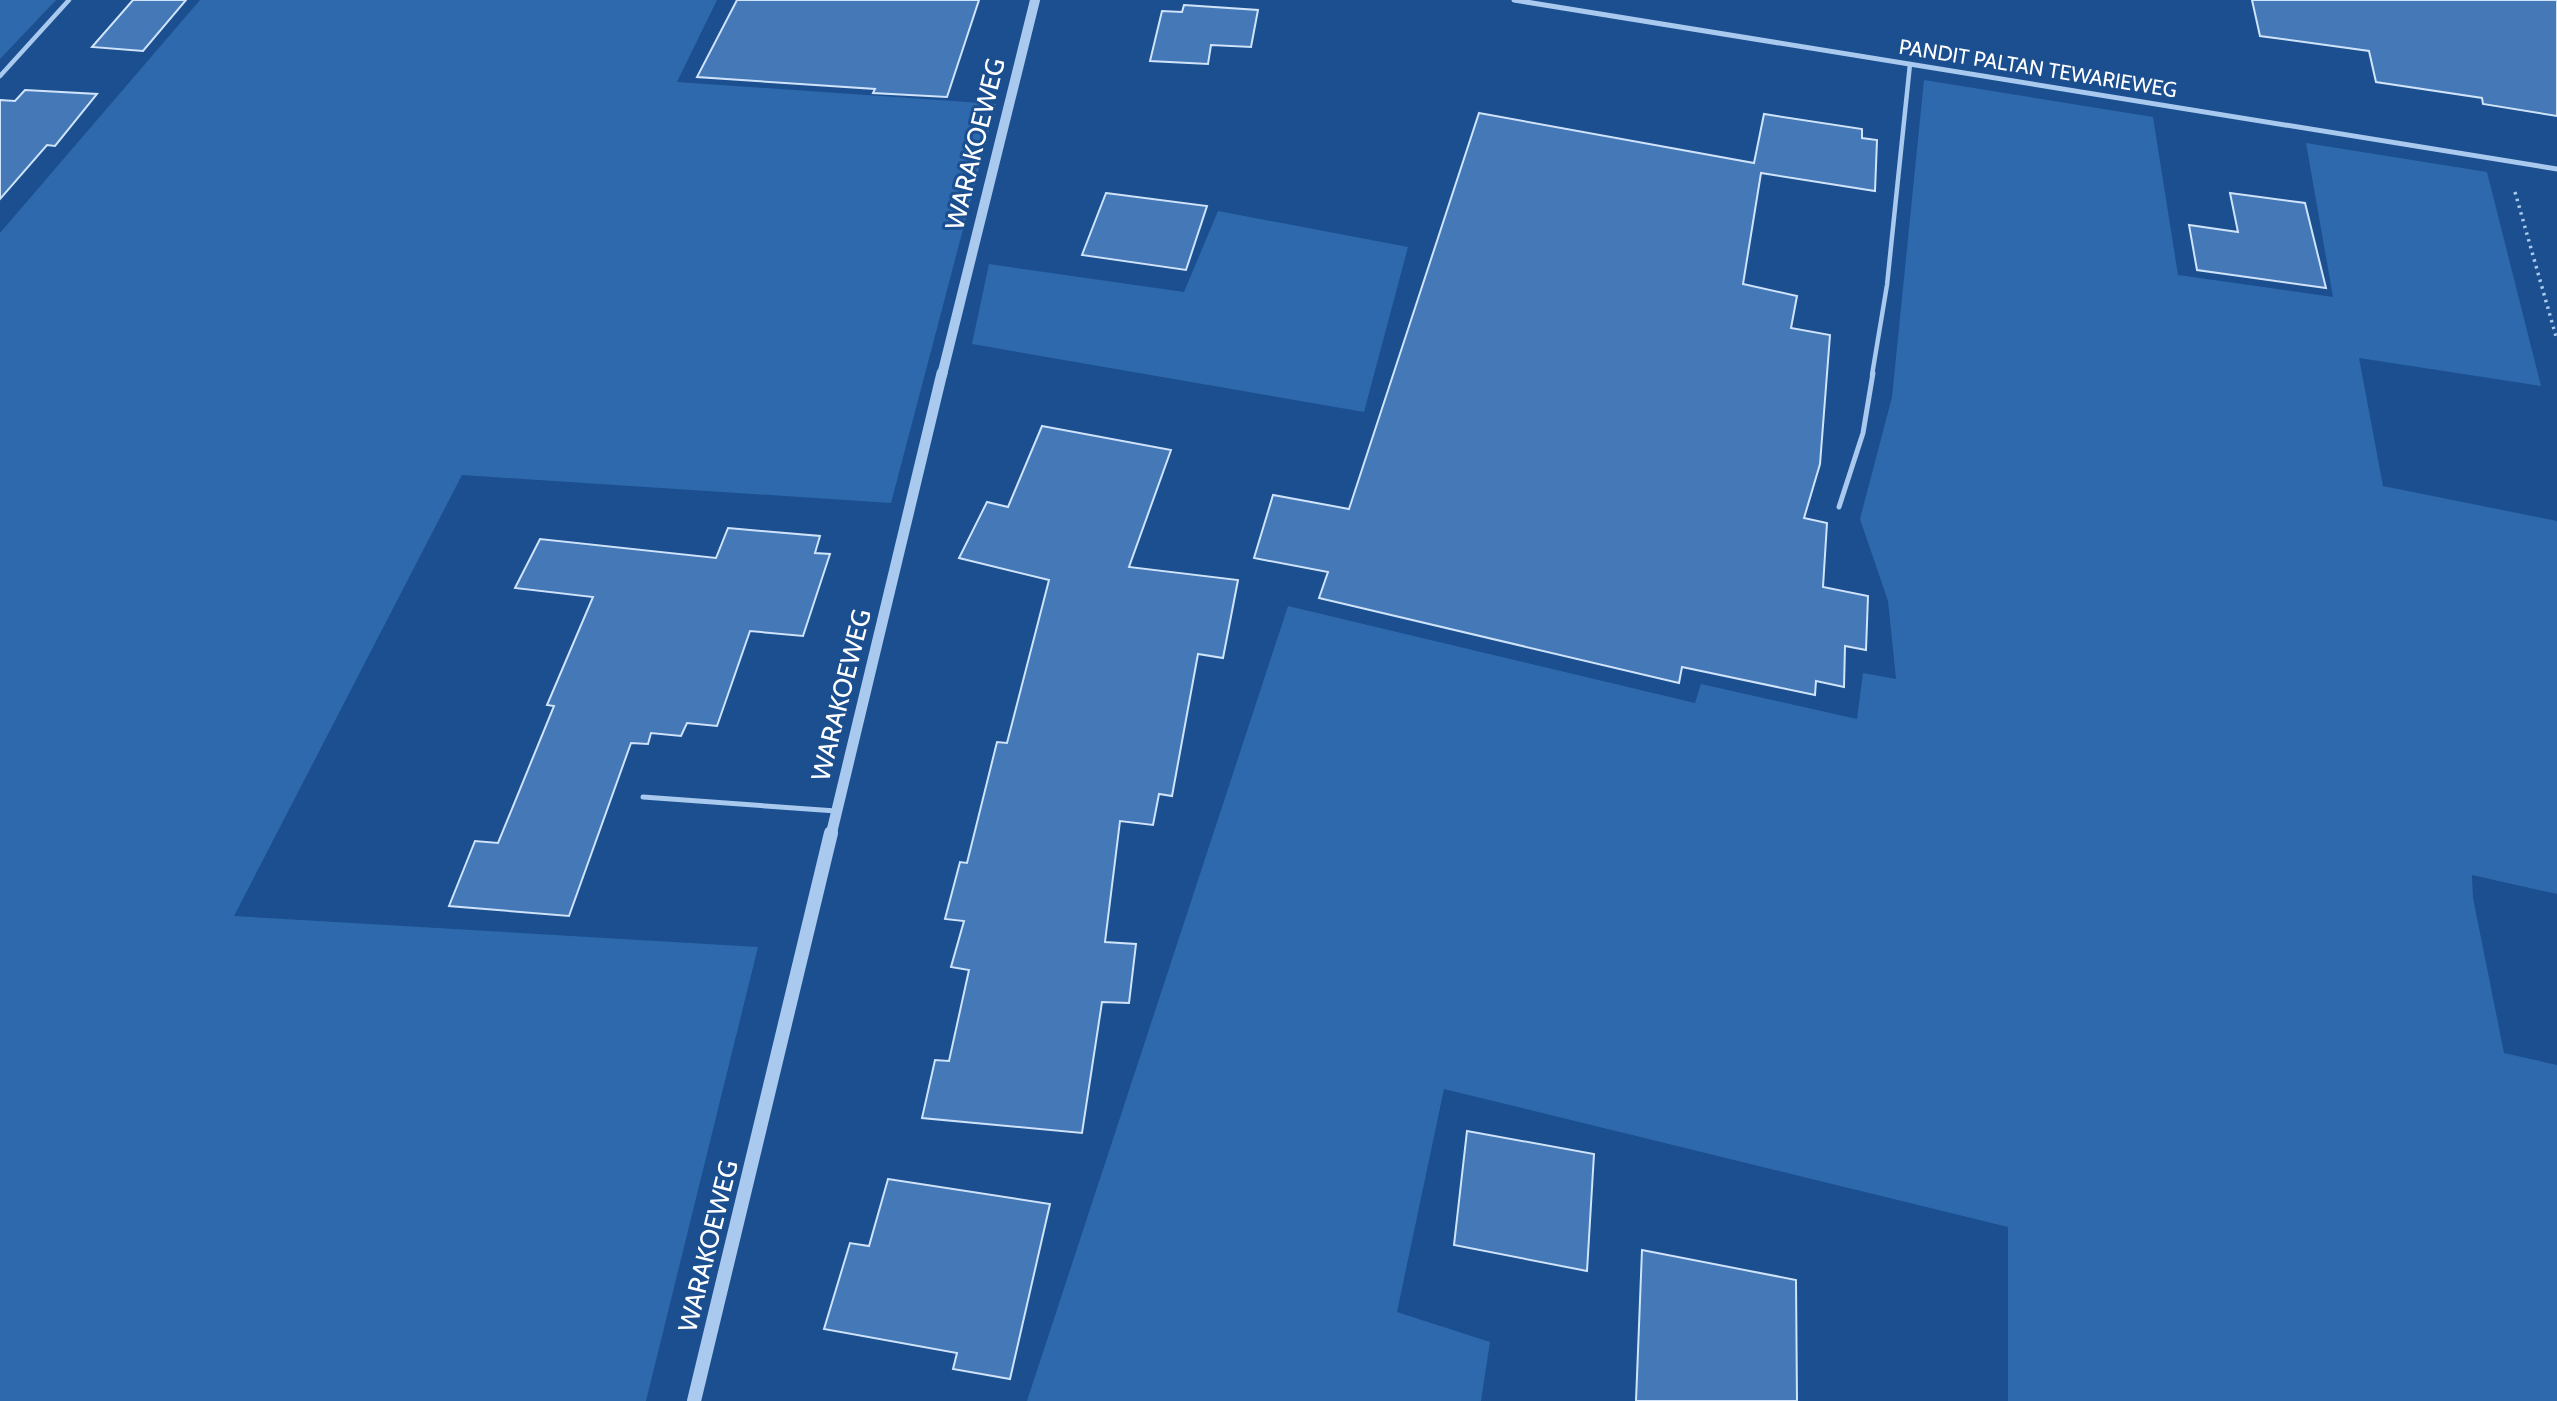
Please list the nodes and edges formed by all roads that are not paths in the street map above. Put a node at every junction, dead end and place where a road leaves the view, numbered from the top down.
1 (69, 0) edge
2 (1035, 0) edge
3 (1514, 0) edge
4 (1910, 64) junction
5 (0, 76) edge
6 (2557, 169) edge
7 (1839, 508) dead end
8 (643, 797) dead end
9 (836, 811) junction
10 (694, 1401) edge

1 - 5 lane
2 - 9 street, WARAKOEWEG
3 - 4 street, PANDIT PALTAN TEWARIEWEG
4 - 6 street, PANDIT PALTAN TEWARIEWEG
4 - 7 lane
8 - 9 lane
9 - 10 street, WARAKOEWEG

